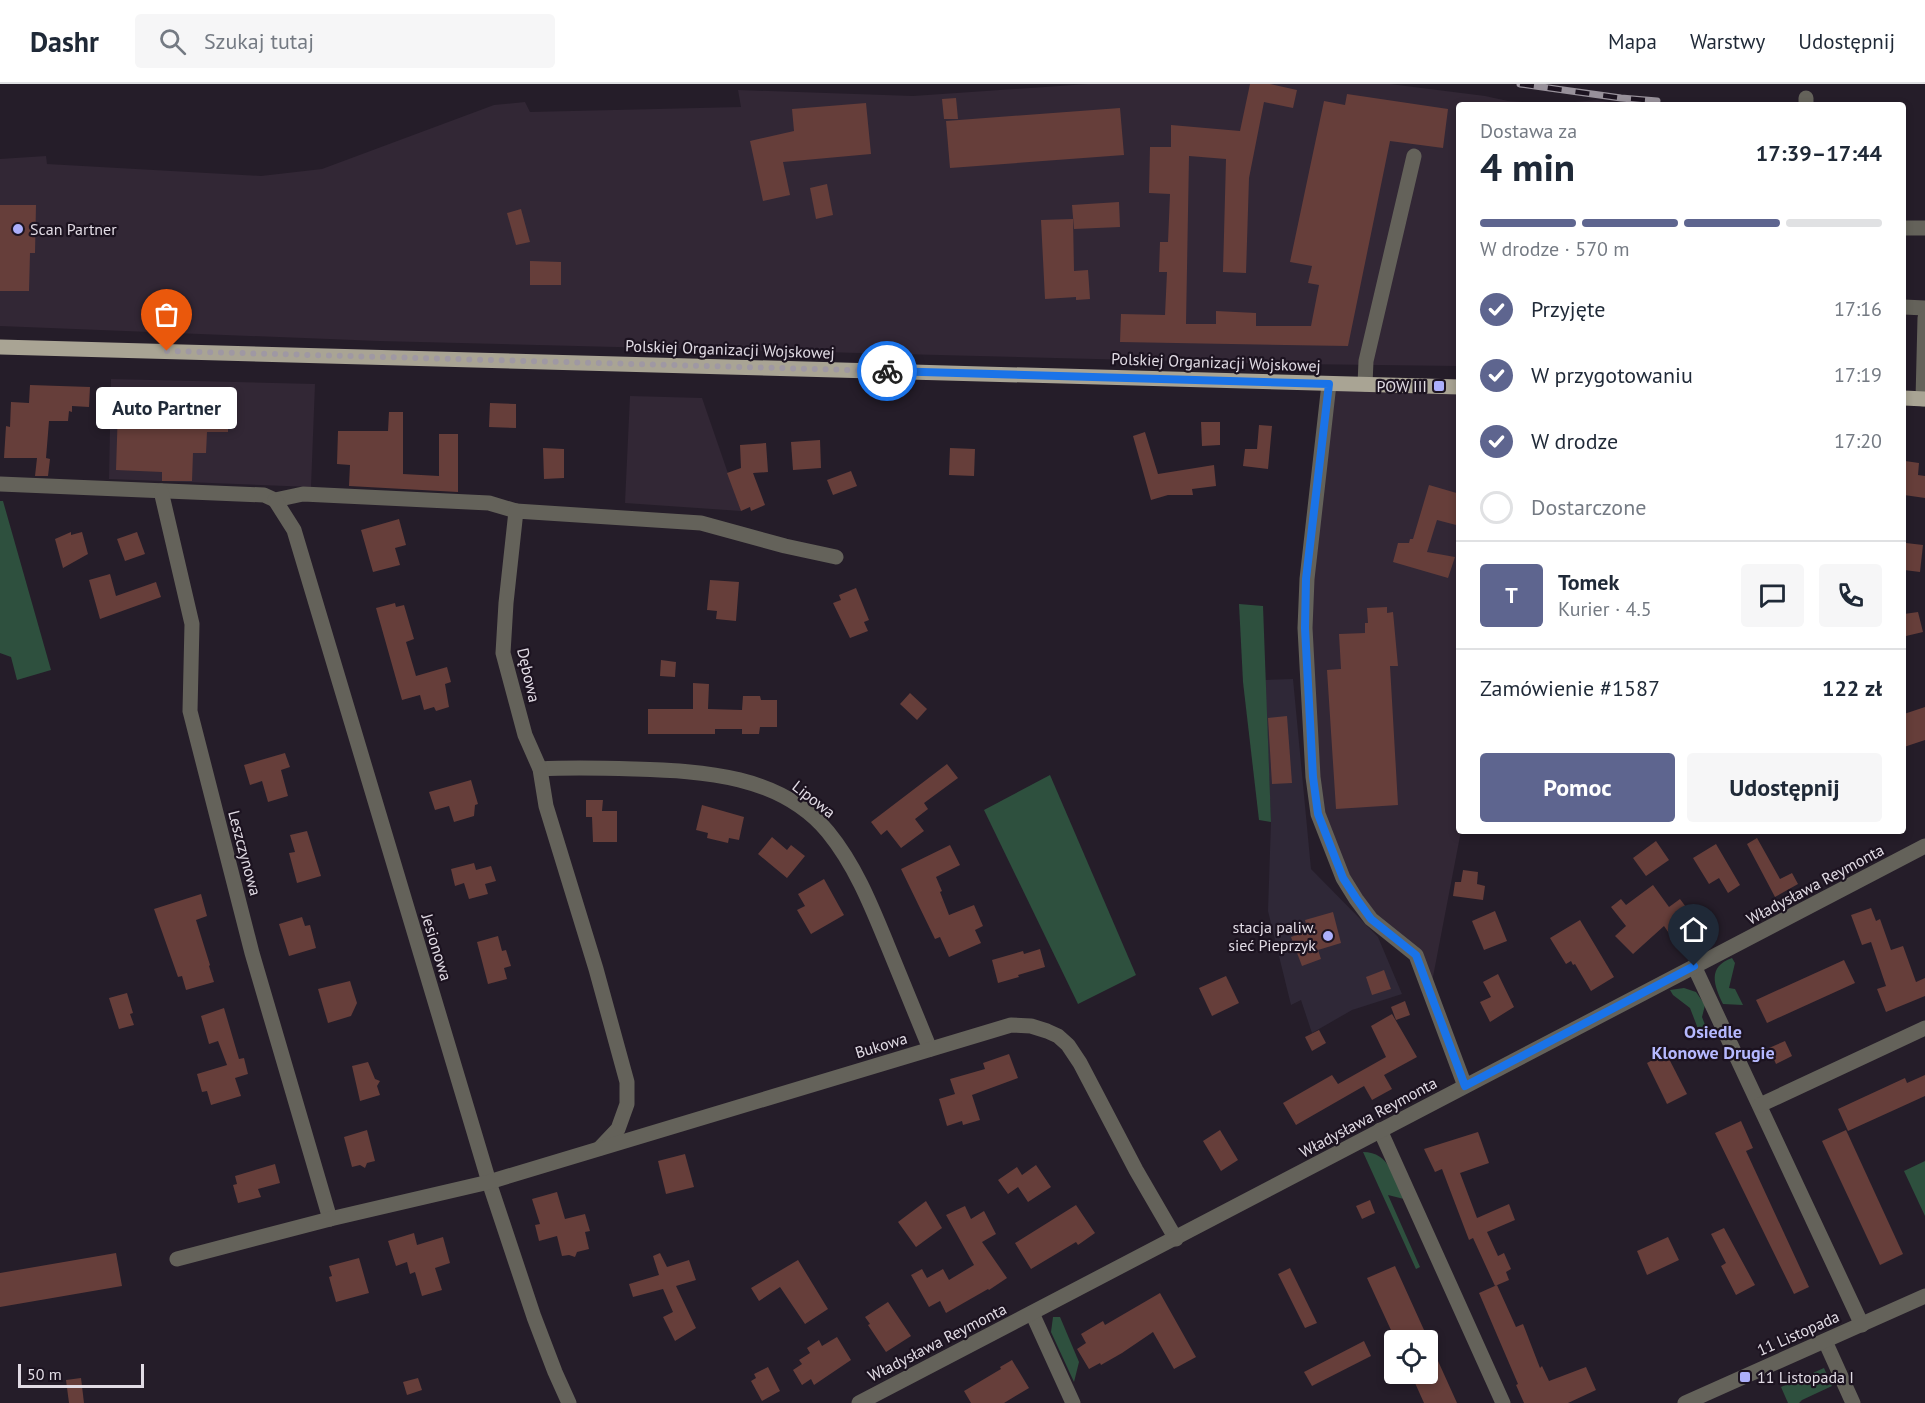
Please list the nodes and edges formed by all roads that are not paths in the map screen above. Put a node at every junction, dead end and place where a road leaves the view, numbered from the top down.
1 (1414, 156) dead end
2 (1906, 228) edge
3 (1925, 228) edge
4 (1906, 307) edge
5 (1925, 308) edge
6 (1925, 318) edge
7 (0, 347) edge
8 (1329, 384) junction
9 (1365, 384) junction
10 (1456, 387) edge
11 (1906, 398) edge
12 (1924, 399) edge
13 (0, 484) edge
14 (161, 491) junction
15 (276, 500) junction
16 (516, 511) junction
17 (836, 557) dead end
18 (540, 770) junction
19 (1925, 846) edge
20 (1694, 966) junction
21 (1925, 1028) edge
22 (930, 1049) junction
23 (1465, 1086) junction
24 (1760, 1105) junction
25 (1380, 1130) junction
26 (600, 1148) junction
27 (489, 1182) junction
28 (330, 1219) junction
29 (1176, 1239) junction
30 (177, 1259) dead end
31 (1925, 1296) edge
32 (1032, 1313) junction
33 (1863, 1325) junction
34 (1826, 1341) junction
35 (569, 1403) edge
36 (859, 1403) edge
37 (1073, 1403) edge
38 (1503, 1403) edge
39 (1685, 1403) edge
40 (1853, 1403) edge

1 - 9 street
2 - 3 street
4 - 5 street
6 - 12 street
7 - 8 main road, Polskiej Organizacji Wojskowej
8 - 9 main road, Polskiej Organizacji Wojskowej
8 - 23 street
9 - 10 main road, Polskiej Organizacji Wojskowej
11 - 12 main road
13 - 14 street
14 - 15 street
14 - 28 street, Leszczynowa
15 - 16 street
15 - 27 street, Jesionowa
16 - 17 street
16 - 18 street, Dębowa
18 - 22 street, Lipowa
18 - 26 street, Dębowa
19 - 20 street, Władysława Reymonta
20 - 23 street, Władysława Reymonta
20 - 24 street
21 - 24 street
22 - 26 street, Bukowa
22 - 29 street, Bukowa
23 - 25 street, Władysława Reymonta
24 - 33 street
25 - 29 street, Władysława Reymonta
25 - 38 street
26 - 27 street, Bukowa
27 - 28 street
27 - 35 street, Jesionowa
28 - 30 street
29 - 32 street, Władysława Reymonta
31 - 33 street, 11 Listopada
32 - 36 street, Władysława Reymonta
32 - 37 street
33 - 34 street, 11 Listopada
34 - 39 street, 11 Listopada
34 - 40 street

